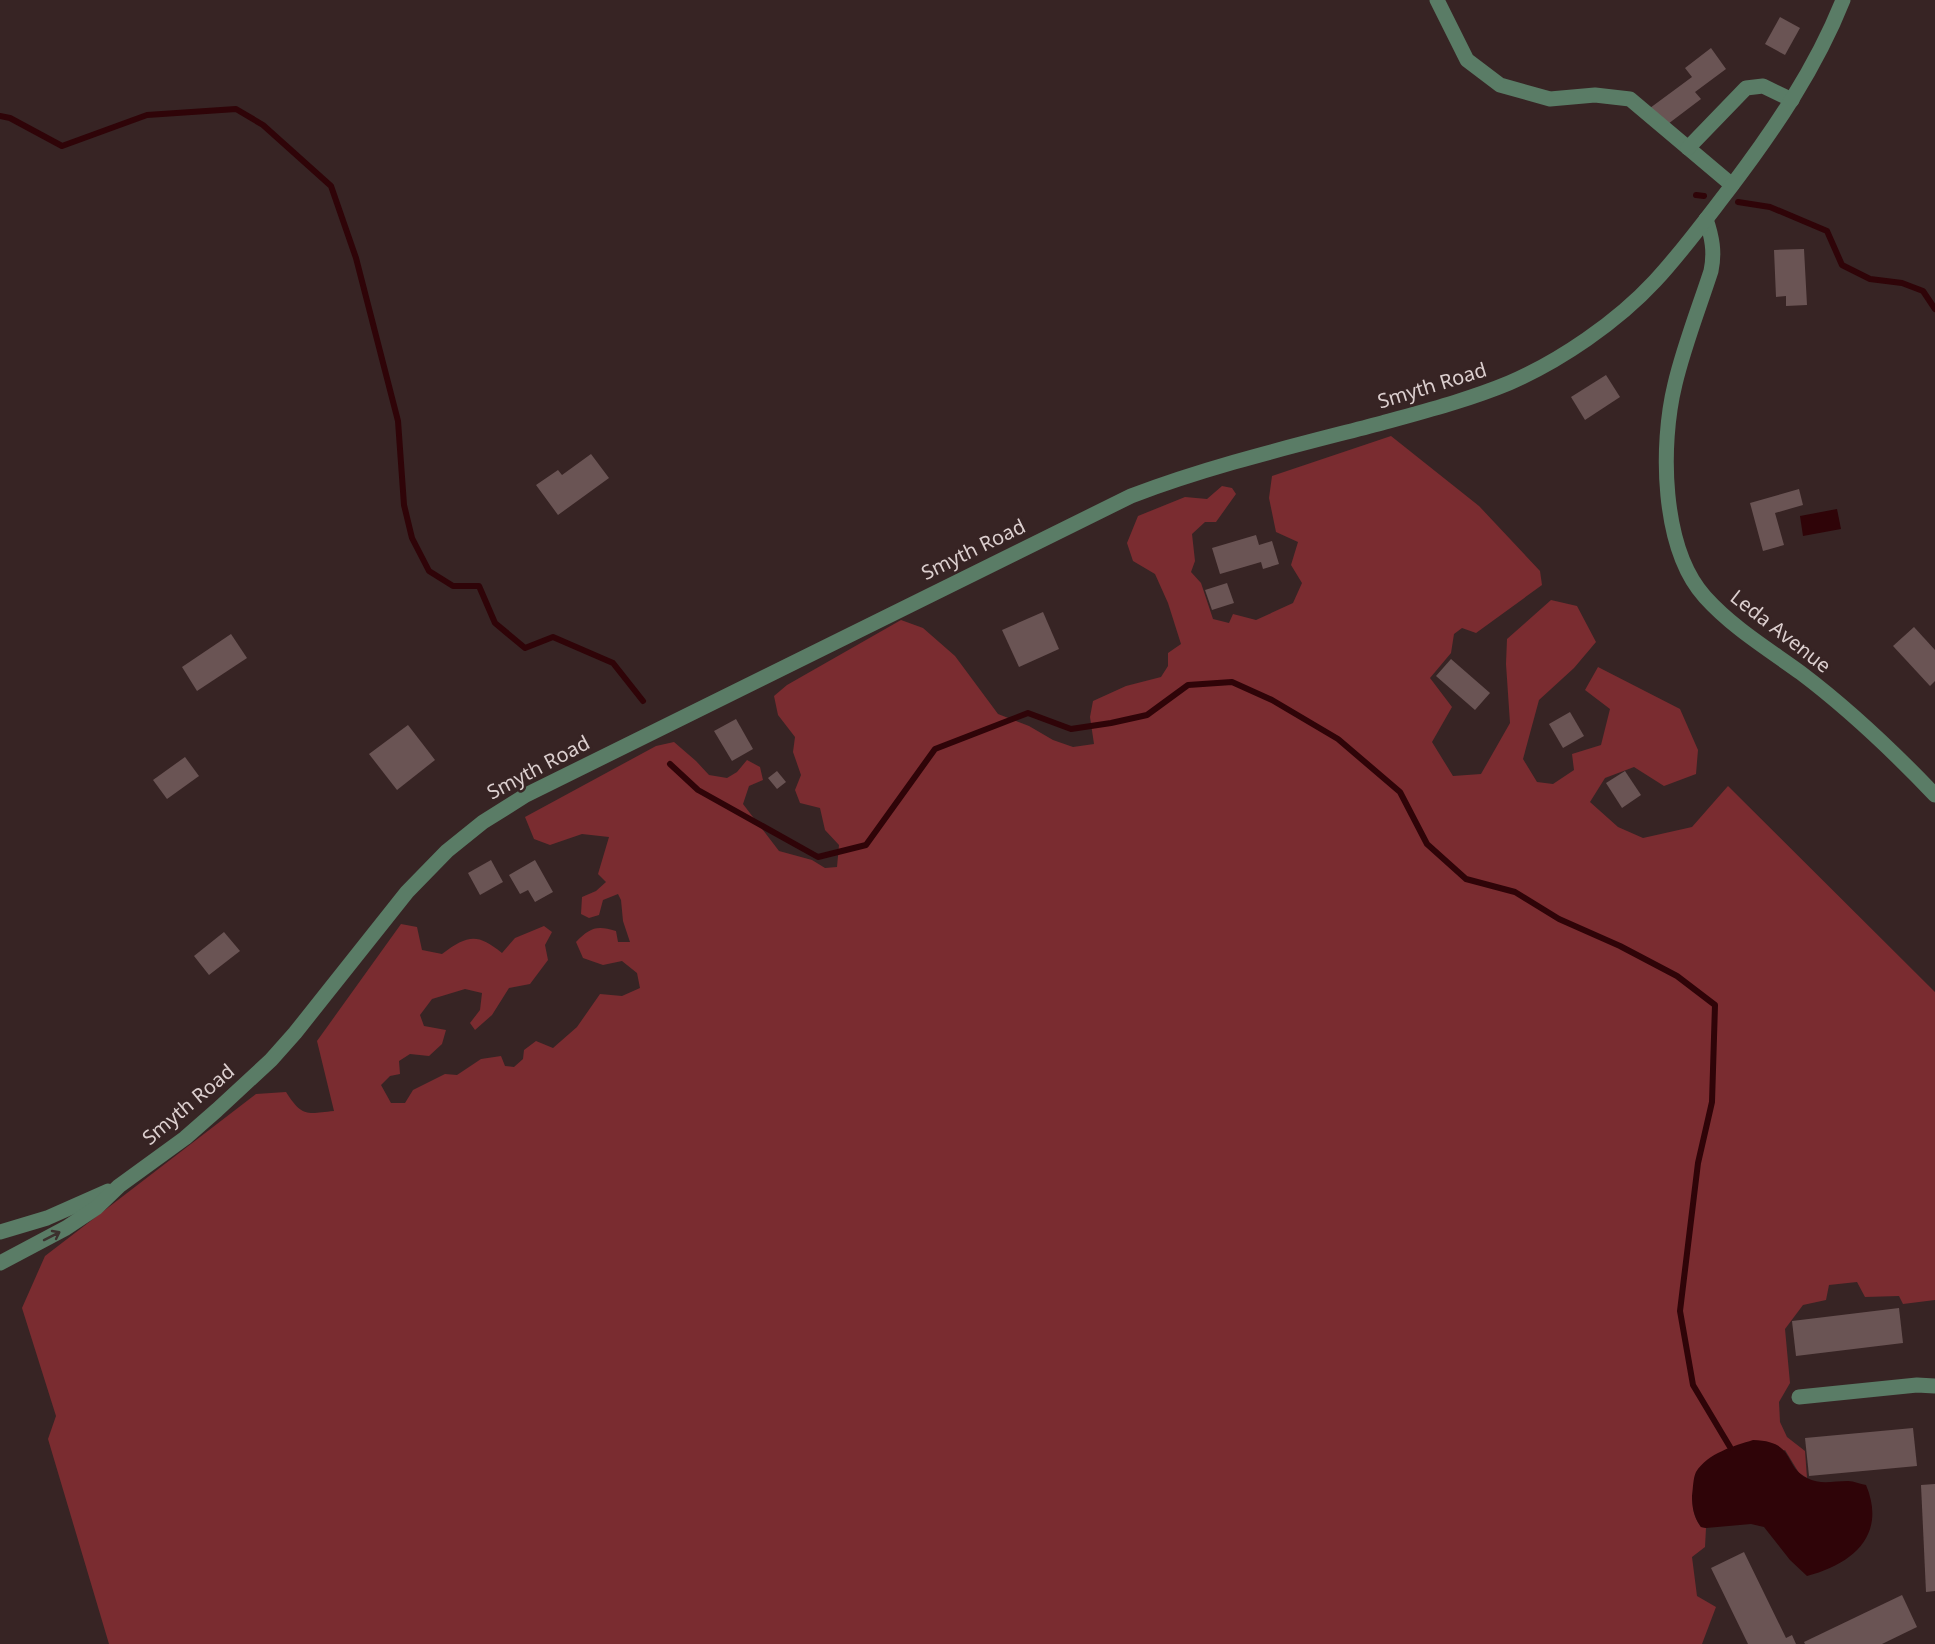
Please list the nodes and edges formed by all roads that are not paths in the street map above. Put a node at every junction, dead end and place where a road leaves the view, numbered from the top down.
1 (1437, 0) edge
2 (1844, 0) edge
3 (1792, 100) junction
4 (1688, 148) junction
5 (1732, 185) junction
6 (1706, 219) junction
7 (1935, 795) edge
8 (119, 1186) junction
9 (0, 1232) edge
10 (0, 1263) edge
11 (1935, 1386) edge
12 (1799, 1397) dead end

1 - 4 street
2 - 3 street, Smyth Road
3 - 4 street
3 - 5 street, Smyth Road
4 - 5 street
5 - 6 street, Smyth Road
6 - 7 street, Leda Avenue
6 - 8 street, Smyth Road
8 - 9 street, Smyth Road
10 -> 8 street, Smyth Road
11 - 12 street

